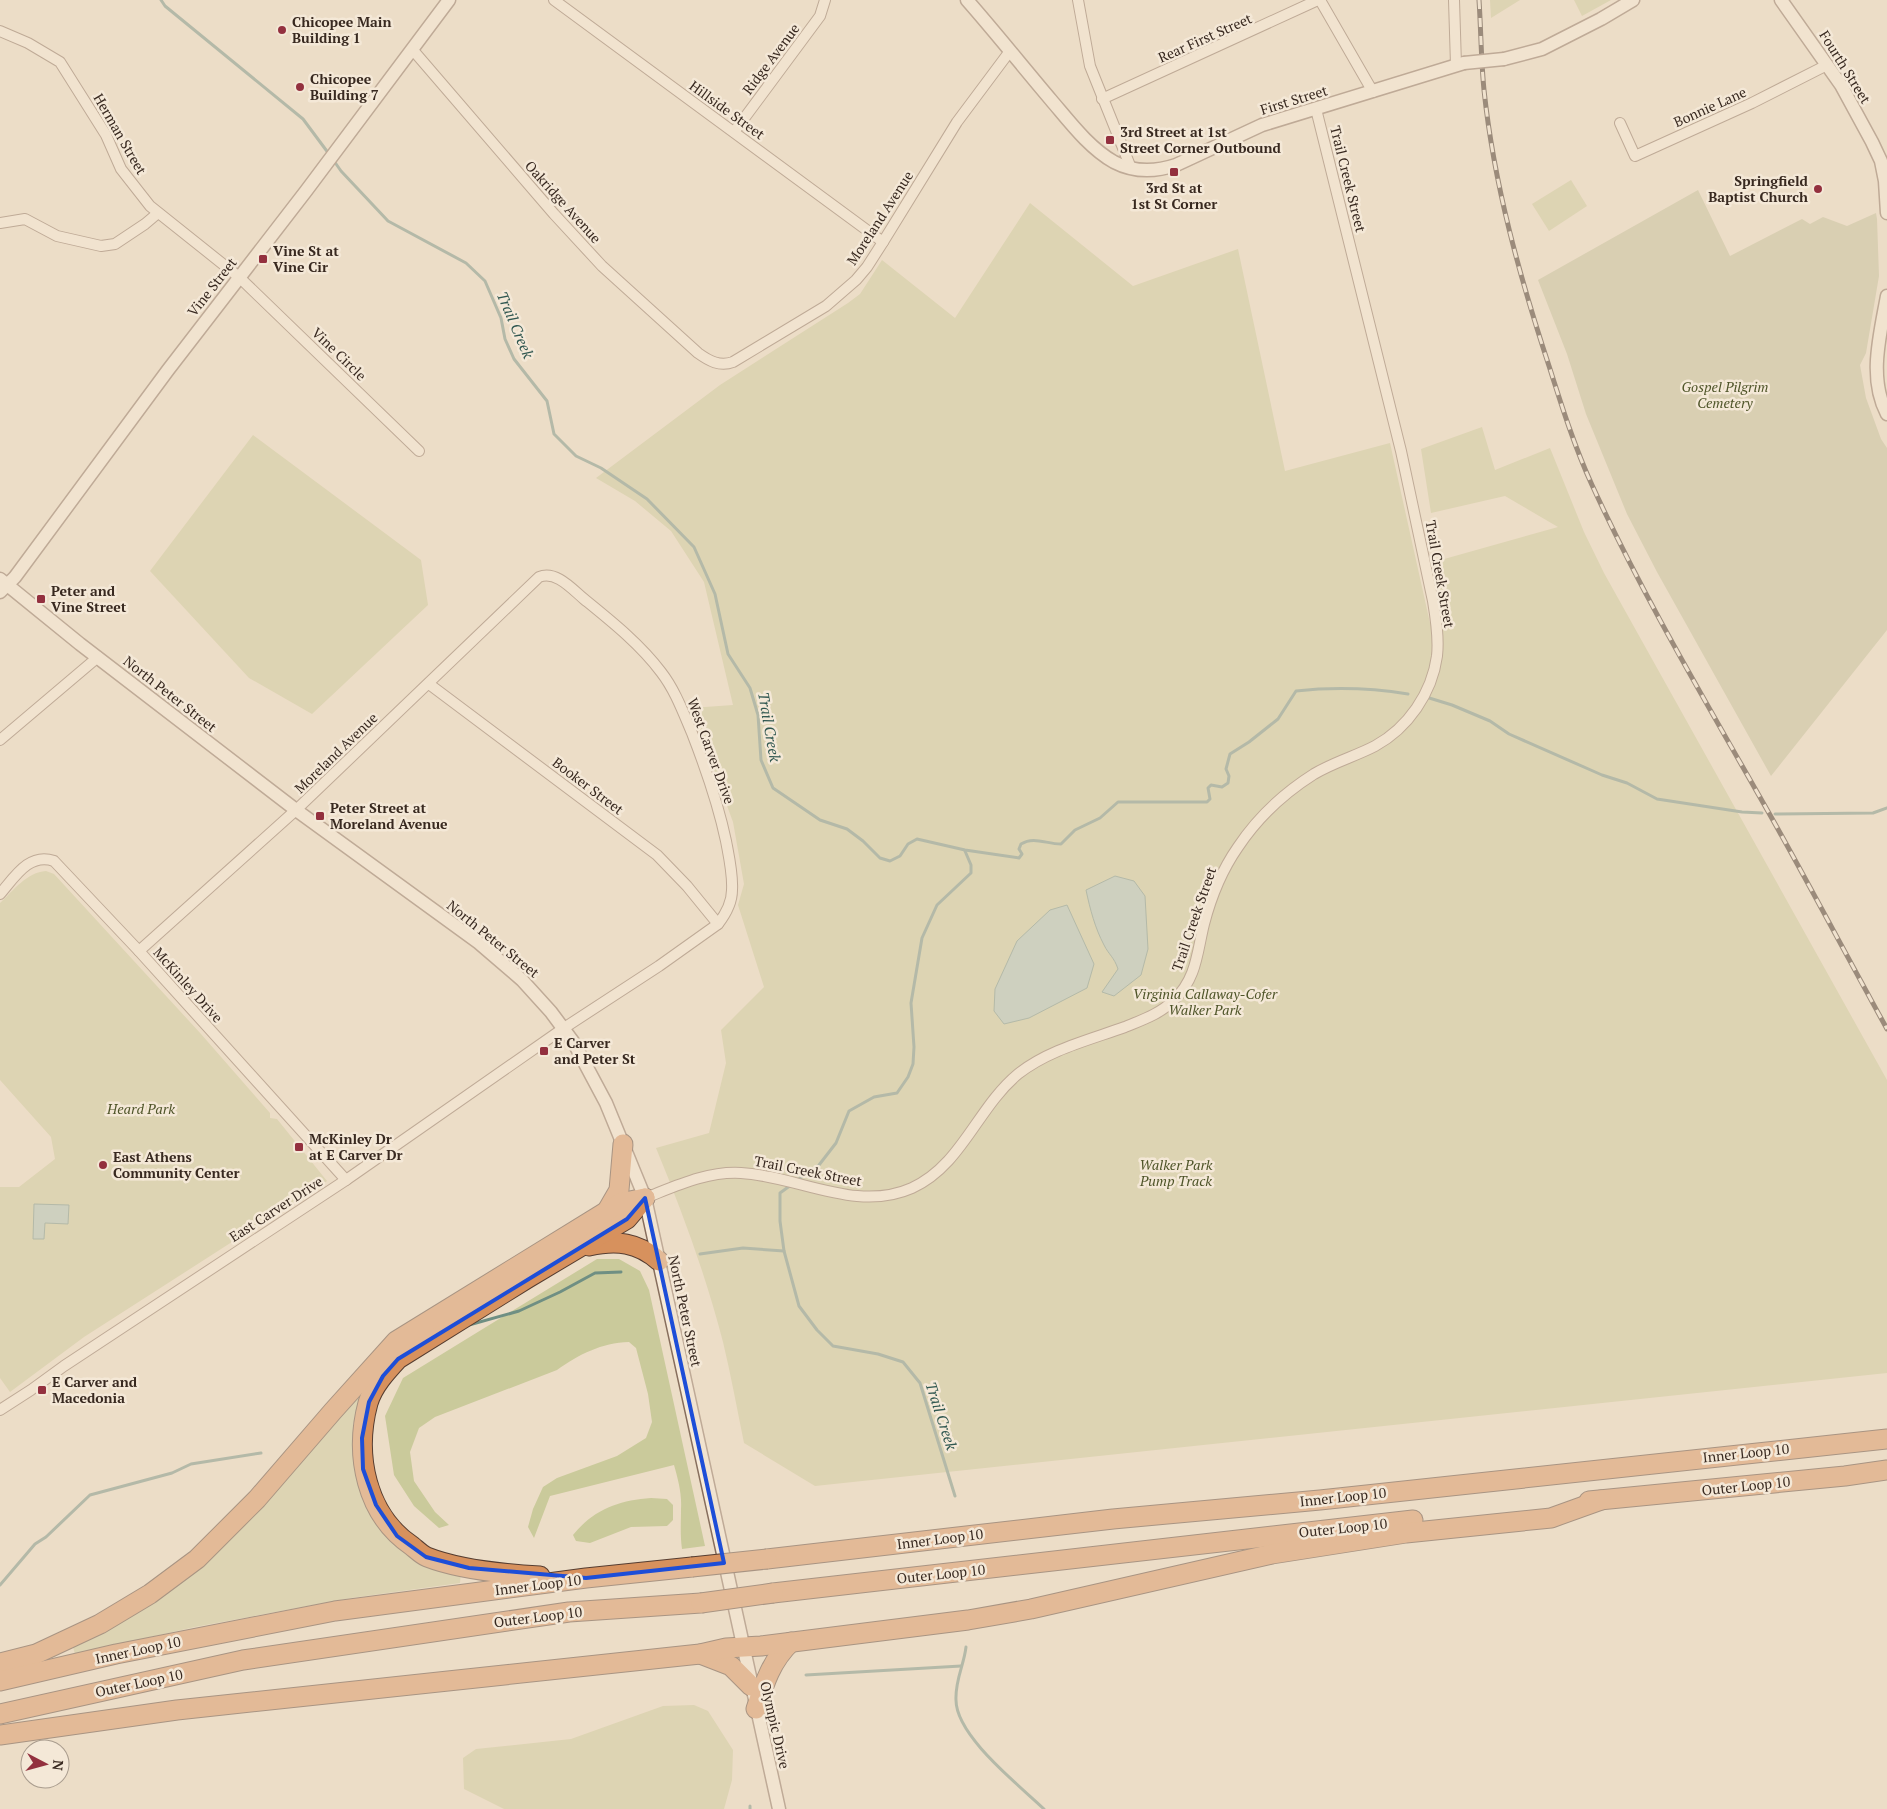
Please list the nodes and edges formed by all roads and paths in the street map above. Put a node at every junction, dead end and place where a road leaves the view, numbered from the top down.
1 (449, 0) edge
2 (554, 0) edge
3 (825, 0) edge
4 (967, 0) edge
5 (1078, 0) edge
6 (1319, 0) edge
7 (1454, 0) edge
8 (1633, 0) edge
9 (1781, 0) edge
10 (0, 31) edge
11 (412, 49) junction
12 (1010, 51) junction
13 (1460, 64) junction
14 (1828, 65) junction
15 (1373, 92) junction
16 (1102, 99) junction
17 (1316, 109) junction
18 (1620, 123) dead end
19 (734, 132) junction
20 (1131, 168) junction
21 (1886, 181) edge
22 (158, 212) junction
23 (1887, 212) edge
24 (0, 223) edge
25 (883, 242) junction
26 (239, 277) junction
27 (1887, 296) edge
28 (706, 360) joint
29 (1887, 414) edge
30 (419, 451) dead end
31 (549, 575) joint
32 (3, 585) edge
33 (98, 658) junction
34 (429, 684) junction
35 (0, 740) edge
36 (296, 810) junction
37 (0, 894) edge
38 (718, 924) junction
39 (139, 952) junction
40 (564, 1028) junction
41 (623, 1144) junction
42 (346, 1180) junction
43 (645, 1198) junction
44 (608, 1209) junction
45 (580, 1247) junction
46 (659, 1261) junction
47 (0, 1410) edge
48 (1887, 1439) edge
49 (1887, 1470) edge
50 (1601, 1500) junction
51 (586, 1578) junction
52 (790, 1642) junction
53 (742, 1647) junction
54 (700, 1654) junction
55 (0, 1664) edge
56 (0, 1681) edge
57 (750, 1686) junction
58 (756, 1710) junction
59 (0, 1714) edge
60 (0, 1735) edge
61 (779, 1809) edge

1 - 11 street, Vine Street
2 - 19 street, Hillside Street
3 - 19 street, Ridge Avenue
4 - 12 street, First Street
5 - 16 street
6 - 15 street
6 - 16 street, Rear First Street
7 - 13 street
8 - 13 street, First Street, bridge
9 - 14 street, Fourth Street
10 - 22 street, Herman Street
11 - 26 street, Vine Street
11 - 28 street, Oakridge Avenue
12 - 20 street, First Street
12 - 25 street, Moreland Avenue
13 - 15 street, First Street
14 - 18 street, Bonnie Lane
14 - 21 street, Fourth Street
15 - 17 street, First Street
16 - 20 street
17 - 20 street, First Street
17 - 43 street, Trail Creek Street
19 - 25 street, Hillside Street
21 - 23 street, Fourth Street
22 - 24 street
22 - 26 street, Herman Street
25 - 28 street, Moreland Avenue
26 - 30 street, Vine Circle
26 - 32 street, Vine Street
27 - 29 street
31 - 34 street, Moreland Avenue
31 - 38 street, West Carver Drive
32 - 33 street, North Peter Street
33 - 35 street
33 - 36 street, North Peter Street
34 - 36 street, Moreland Avenue
34 - 38 street, Booker Street
36 - 39 street, Moreland Avenue
36 - 40 street, North Peter Street
37 - 39 street, McKinley Drive
38 - 40 street, West Carver Drive
39 - 42 street, McKinley Drive
40 - 41 street, North Peter Street
40 - 42 street, East Carver Drive
41 - 43 street, North Peter Street
41 - 44 highway
42 - 47 street, East Carver Drive
43 - 44 highway
43 - 45 highway
43 - 46 street, North Peter Street
44 - 55 highway
45 - 46 highway
45 - 51 highway
46 - 53 street, North Peter Street
48 - 51 highway, Inner Loop 10, bridge
49 - 50 highway, Outer Loop 10
50 - 52 highway
50 - 59 highway, Outer Loop 10, bridge
51 - 56 highway, Inner Loop 10
52 - 53 highway
52 - 58 highway
53 - 54 highway
53 - 57 street, Olympic Drive
54 - 57 highway
54 - 60 highway
57 - 58 street, Olympic Drive
58 - 61 street, Olympic Drive

